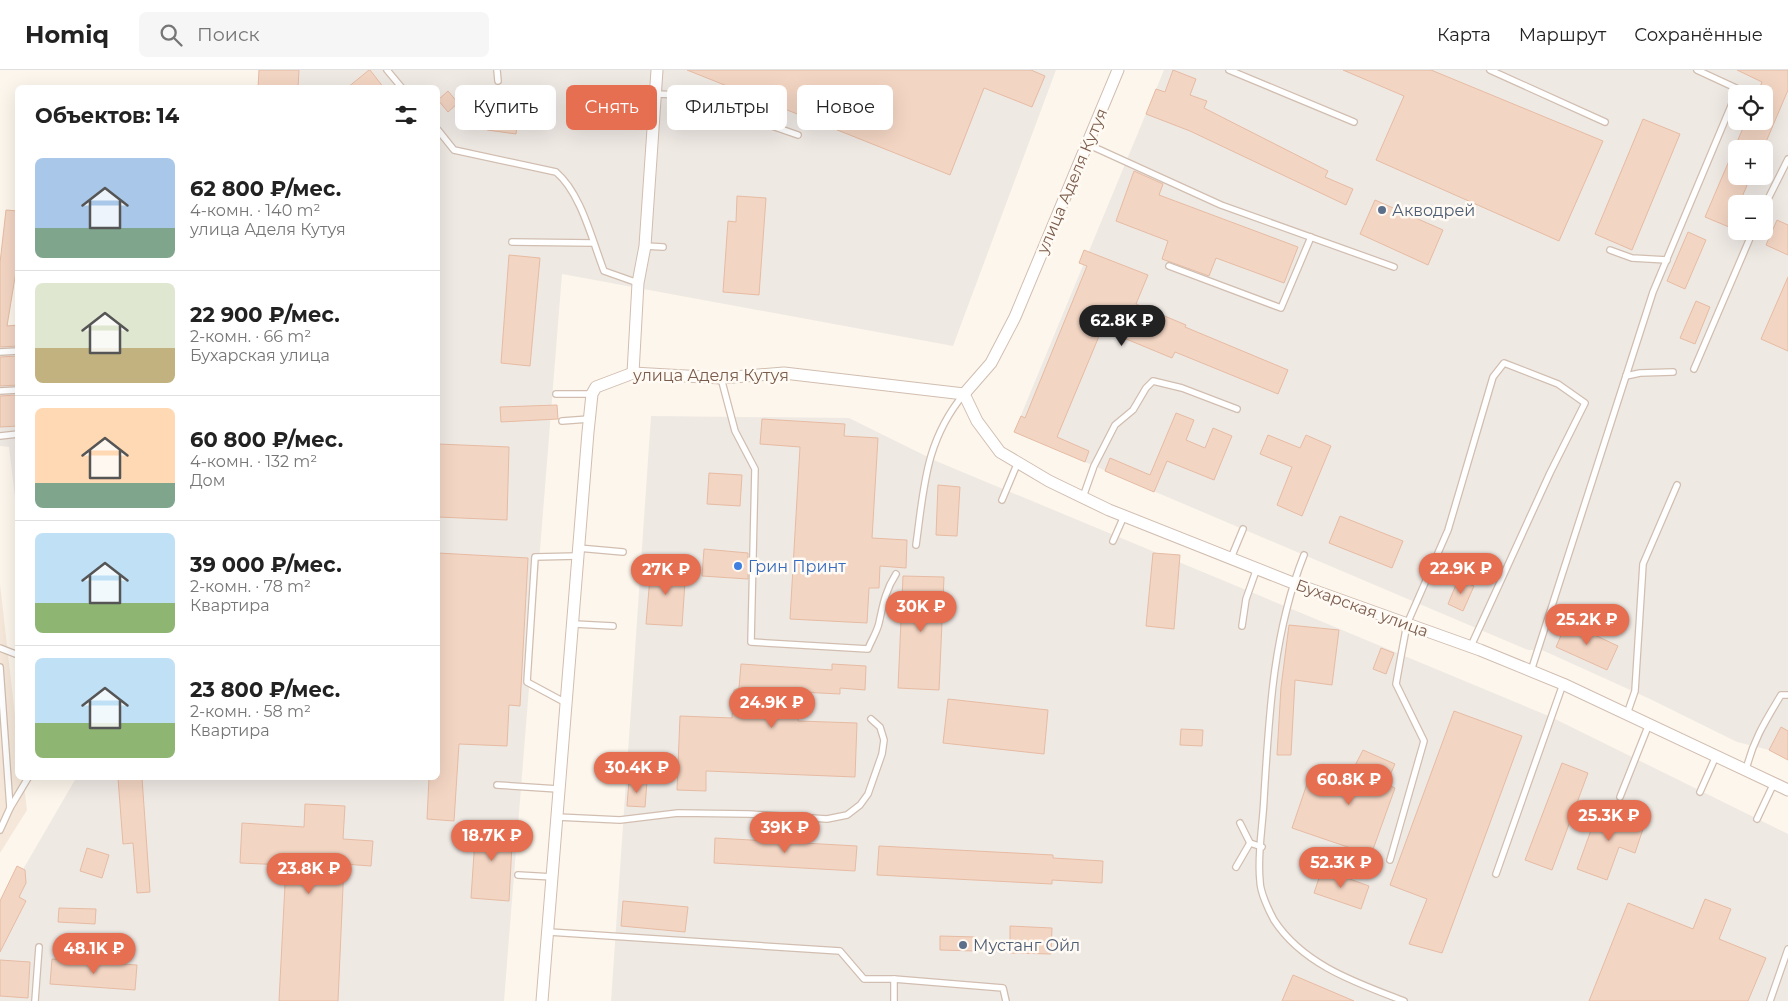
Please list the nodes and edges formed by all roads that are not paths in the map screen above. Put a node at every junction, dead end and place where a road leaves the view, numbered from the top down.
1 (387, 70) edge
2 (497, 70) edge
3 (657, 70) edge
4 (1118, 70) edge
5 (1229, 70) edge
6 (1490, 70) edge
7 (1697, 70) edge
8 (498, 81) dead end
9 (400, 85) edge
10 (656, 85) edge
11 (1729, 85) edge
12 (657, 94) edge
13 (1728, 113) edge
14 (1354, 122) dead end
15 (1605, 122) dead end
16 (653, 130) edge
17 (440, 132) edge
18 (798, 135) dead end
19 (1087, 144) junction
20 (1788, 159) edge
21 (1770, 195) edge
22 (1311, 237) junction
23 (1749, 240) edge
24 (512, 242) dead end
25 (593, 244) junction
26 (645, 246) junction
27 (663, 247) dead end
28 (1610, 250) dead end
29 (1667, 260) junction
30 (1169, 266) dead end
31 (1394, 267) dead end
32 (638, 283) junction
33 (15, 351) edge
34 (0, 352) edge
35 (1694, 369) dead end
36 (1673, 372) dead end
37 (633, 373) junction
38 (1626, 376) junction
39 (721, 378) junction
40 (15, 390) edge
41 (0, 391) edge
42 (556, 394) dead end
43 (592, 394) junction
44 (964, 394) junction
45 (1237, 409) dead end
46 (589, 419) junction
47 (562, 421) dead end
48 (15, 434) edge
49 (0, 436) edge
50 (1018, 462) junction
51 (1677, 484) dead end
52 (1083, 497) junction
53 (1002, 500) dead end
54 (1124, 516) junction
55 (1243, 529) dead end
56 (1113, 541) dead end
57 (916, 545) dead end
58 (578, 552) junction
59 (623, 552) dead end
60 (1304, 555) dead end
61 (1231, 558) junction
62 (1257, 568) junction
63 (896, 574) dead end
64 (1293, 583) junction
65 (574, 624) junction
66 (1407, 624) junction
67 (613, 626) dead end
68 (1242, 626) dead end
69 (1472, 646) junction
70 (0, 648) edge
71 (15, 654) edge
72 (0, 667) edge
73 (1531, 671) junction
74 (1563, 684) junction
75 (1788, 695) edge
76 (566, 703) junction
77 (1627, 714) junction
78 (871, 720) dead end
79 (1649, 724) junction
80 (1716, 756) junction
81 (1746, 770) junction
82 (27, 780) edge
83 (1774, 783) junction
84 (497, 785) dead end
85 (558, 789) junction
86 (1788, 790) edge
87 (1700, 792) dead end
88 (1620, 797) dead end
89 (10, 808) junction
90 (558, 817) junction
91 (1757, 819) dead end
92 (1240, 823) dead end
93 (0, 830) edge
94 (1250, 843) junction
95 (1262, 847) junction
96 (1390, 860) dead end
97 (1236, 867) dead end
98 (1496, 874) dead end
99 (518, 875) dead end
100 (553, 878) junction
101 (549, 932) junction
102 (39, 947) dead end
103 (1788, 949) edge
104 (894, 979) junction
105 (35, 1001) edge
106 (542, 1001) edge
107 (894, 1001) edge
108 (1006, 1001) edge
109 (1404, 1001) edge
110 (1770, 1001) edge

1 - 9 lane
2 - 8 lane
3 - 10 street
4 - 19 street, улица Аделя Кутуя
5 - 14 lane
6 - 15 lane
7 - 11 lane
12 - 18 lane
13 - 29 lane
16 - 26 street
17 - 25 lane
19 - 22 lane
19 - 44 street, улица Аделя Кутуя
20 - 21 lane
22 - 30 lane
22 - 31 lane
23 - 35 lane
24 - 25 lane
25 - 32 lane
26 - 27 lane
26 - 32 street
28 - 29 lane
29 - 38 lane
32 - 37 street
33 - 34 lane
36 - 38 lane
37 - 39 street, улица Аделя Кутуя
37 - 43 street, улица Аделя Кутуя
38 - 73 lane
39 - 44 street, улица Аделя Кутуя
39 - 63 lane
40 - 41 lane
42 - 43 lane
43 - 46 street
44 - 50 street, Бухарская улица
44 - 57 lane
45 - 52 lane
46 - 47 lane
46 - 58 street
48 - 49 lane
50 - 52 street, Бухарская улица
50 - 53 lane
51 - 77 lane
52 - 54 street, Бухарская улица
54 - 56 lane
54 - 61 street, Бухарская улица
55 - 61 lane
58 - 59 lane
58 - 65 street
58 - 76 lane
60 - 64 lane
61 - 62 street, Бухарская улица
62 - 64 street, Бухарская улица
62 - 68 lane
64 - 66 street, Бухарская улица
64 - 95 lane
65 - 67 lane
65 - 76 street
66 - 69 street, Бухарская улица
66 - 69 lane
66 - 96 lane
69 - 73 street, Бухарская улица
70 - 71 lane
72 - 89 lane
73 - 74 street, Бухарская улица
74 - 77 street, Бухарская улица
74 - 98 lane
75 - 81 lane
76 - 85 street
77 - 79 street, Бухарская улица
78 - 90 lane
79 - 80 street, Бухарская улица
79 - 88 lane
80 - 81 street, Бухарская улица
80 - 87 lane
81 - 83 street, Бухарская улица
82 - 89 lane
83 - 86 street, Бухарская улица
83 - 91 lane
84 - 85 lane
85 - 90 street
89 - 93 lane
90 - 100 street
92 - 94 lane
94 - 95 lane
94 - 97 lane
95 - 109 lane
99 - 100 lane
100 - 101 street
101 - 104 lane
101 - 106 street
102 - 105 lane
103 - 110 lane
104 - 107 lane
104 - 108 lane

